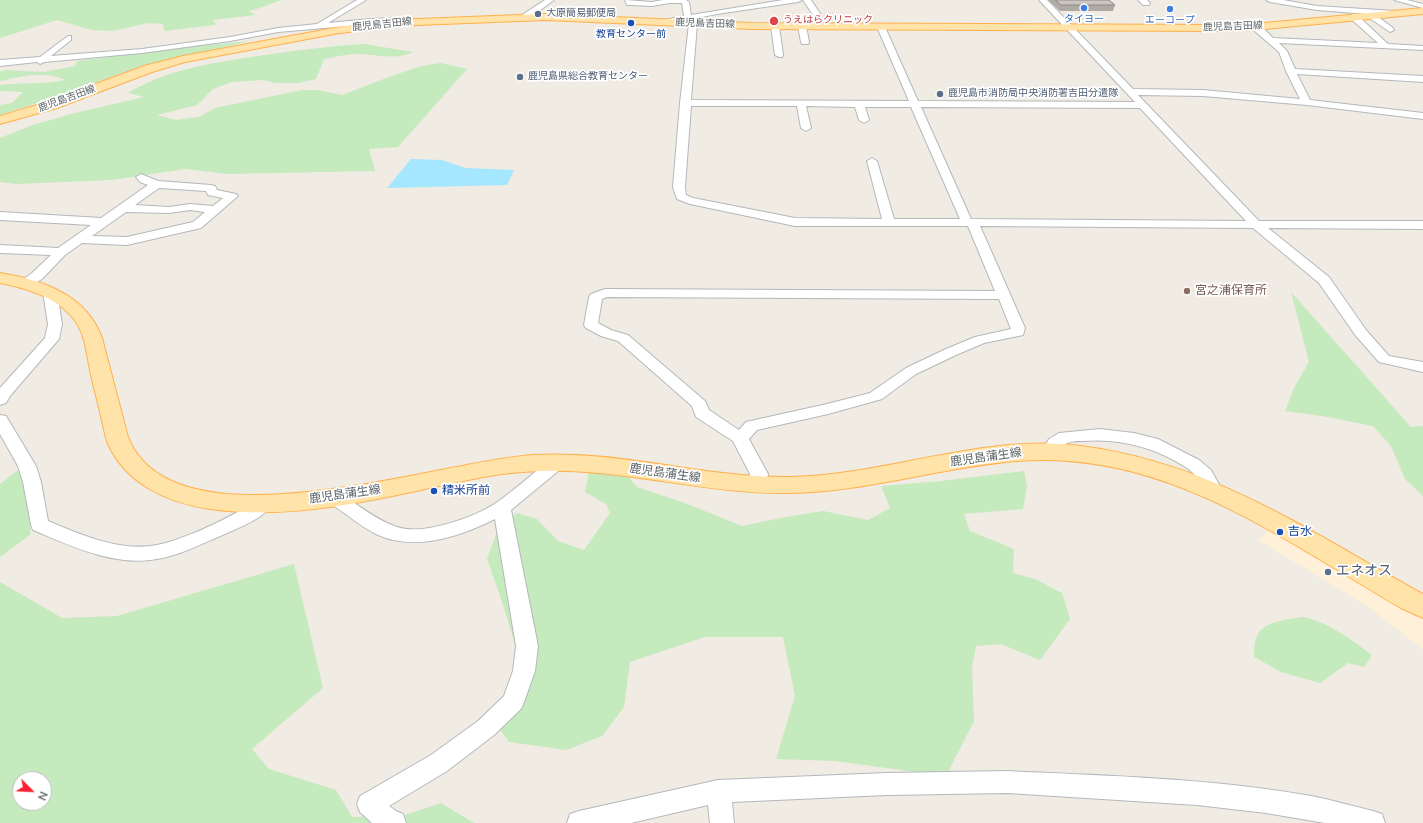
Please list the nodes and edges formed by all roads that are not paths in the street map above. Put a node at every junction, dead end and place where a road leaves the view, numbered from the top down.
1 (362, 0) edge
2 (549, 0) edge
3 (629, 0) edge
4 (669, 0) edge
5 (798, 0) edge
6 (807, 0) edge
7 (1043, 0) edge
8 (1270, 0) edge
9 (1398, 0) edge
10 (1423, 6) edge
11 (1423, 11) edge
12 (1395, 13) junction
13 (1371, 15) junction
14 (1353, 16) junction
15 (525, 17) junction
16 (691, 21) junction
17 (407, 22) junction
18 (775, 26) junction
19 (802, 26) junction
20 (881, 27) junction
21 (1069, 27) junction
22 (1254, 27) junction
23 (315, 28) junction
24 (819, 29) junction
25 (1390, 30) dead end
26 (68, 38) dead end
27 (1272, 40) junction
28 (805, 42) dead end
29 (1343, 43) junction
30 (1385, 45) junction
31 (1423, 48) edge
32 (778, 55) dead end
33 (1353, 55) dead end
34 (40, 60) junction
35 (0, 63) edge
36 (1290, 71) junction
37 (1423, 79) edge
38 (1132, 92) junction
39 (1307, 102) junction
40 (685, 103) junction
41 (801, 103) junction
42 (859, 104) junction
43 (915, 104) junction
44 (1143, 105) junction
45 (1423, 116) edge
46 (0, 120) edge
47 (864, 120) dead end
48 (806, 128) dead end
49 (872, 161) dead end
50 (141, 177) dead end
51 (157, 184) junction
52 (124, 208) junction
53 (215, 210) junction
54 (0, 216) edge
55 (104, 222) junction
56 (889, 222) junction
57 (969, 222) junction
58 (1255, 223) junction
59 (1423, 225) edge
60 (80, 239) junction
61 (0, 249) edge
62 (61, 252) junction
63 (0, 278) edge
64 (25, 283) junction
65 (50, 292) junction
66 (1004, 295) junction
67 (1423, 367) edge
68 (0, 400) edge
69 (0, 420) edge
70 (740, 438) junction
71 (557, 463) junction
72 (757, 485) junction
73 (336, 499) junction
74 (262, 505) junction
75 (502, 508) junction
76 (1423, 607) edge
77 (718, 791) junction
78 (394, 823) edge
79 (579, 823) edge
80 (722, 823) edge
81 (1373, 823) edge

1 - 23 street
2 - 15 street
3 - 4 street
4 - 16 street
5 - 16 street
6 - 24 street
7 - 21 street
8 - 12 street
9 - 10 street
11 - 12 main road, 鹿児島吉田線
12 - 13 main road, 鹿児島吉田線
13 - 14 main road, 鹿児島吉田線
13 - 25 street
14 - 22 main road, 鹿児島吉田線
14 - 30 street
15 - 16 main road, 鹿児島吉田線
15 - 17 main road, 鹿児島吉田線
16 - 18 main road, 鹿児島吉田線
16 - 40 street
17 - 23 street
17 - 46 main road, 鹿児島吉田線
18 - 19 main road, 鹿児島吉田線
18 - 32 street
19 - 24 main road, 鹿児島吉田線
19 - 28 street
20 - 21 main road, 鹿児島吉田線
20 - 24 main road, 鹿児島吉田線
20 - 43 street
21 - 22 main road, 鹿児島吉田線
21 - 38 street
22 - 27 street
23 - 34 street
26 - 34 street
27 - 29 street
27 - 36 street
29 - 30 street
29 - 33 street
30 - 31 street
34 - 35 street
36 - 37 street
36 - 39 street
38 - 39 street
38 - 44 street
39 - 45 street
40 - 41 street
40 - 56 street
41 - 42 street
41 - 48 street
42 - 43 street
42 - 47 street
43 - 44 street
43 - 57 street
44 - 58 street
49 - 56 street
50 - 51 street
51 - 52 street
51 - 53 street
52 - 53 street
52 - 55 street
53 - 60 street
54 - 55 street
55 - 60 street
56 - 57 street
57 - 58 street
57 - 66 street
58 - 59 street
58 - 67 street
60 - 62 street
61 - 62 street
62 - 64 street
63 - 64 main road, 鹿児島蒲生線
64 - 65 main road, 鹿児島蒲生線
65 - 68 street
65 - 74 main road, 鹿児島蒲生線
66 - 70 street
66 - 70 street
69 - 74 street
70 - 72 street
71 - 72 main road, 鹿児島蒲生線
71 - 73 main road, 鹿児島蒲生線
71 - 75 street
72 - 76 main road, 鹿児島蒲生線
73 - 74 main road, 鹿児島蒲生線
73 - 75 street
75 - 78 street
77 - 79 street
77 - 80 street
77 - 81 street

